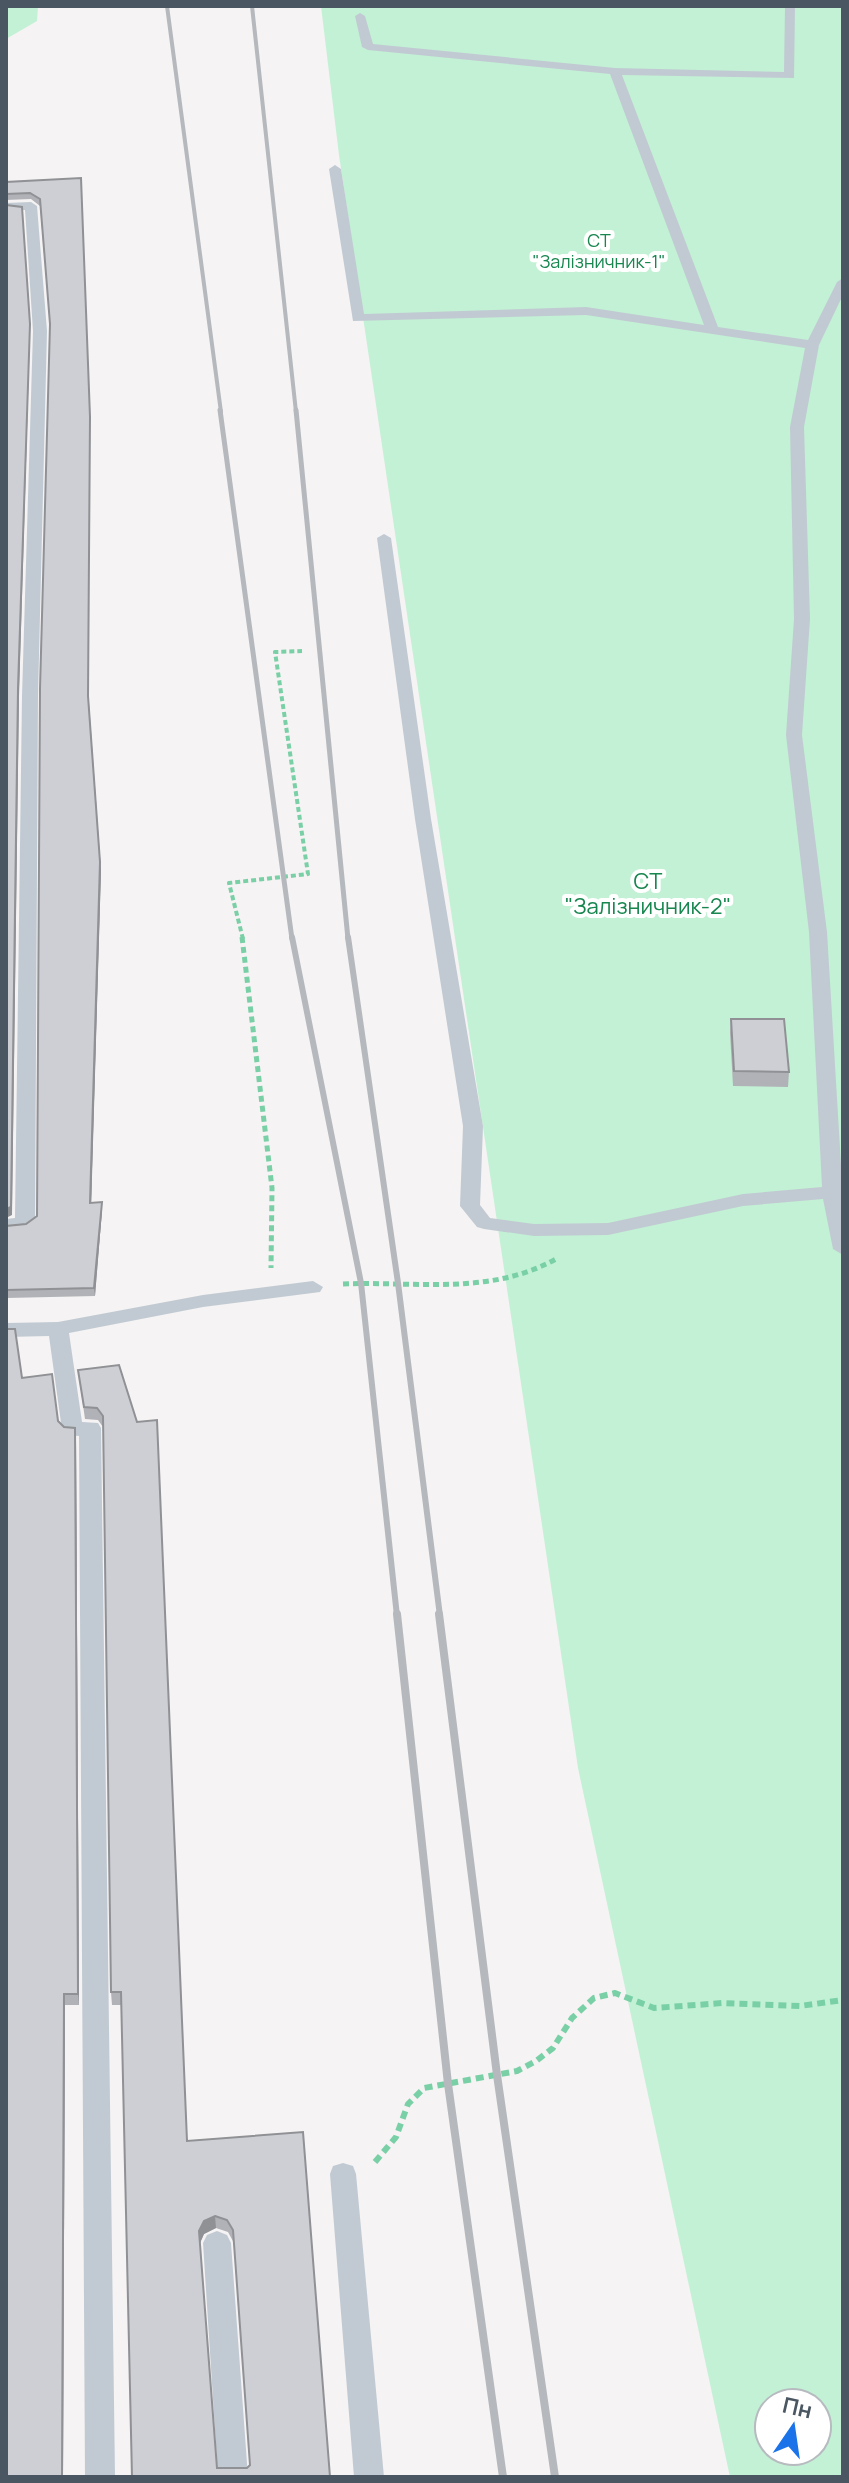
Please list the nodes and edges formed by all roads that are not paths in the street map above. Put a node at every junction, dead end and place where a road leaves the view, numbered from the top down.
1 (790, 6) edge
2 (360, 16) dead end
3 (615, 71) junction
4 (335, 169) dead end
5 (6, 207) edge
6 (843, 282) edge
7 (712, 328) junction
8 (812, 345) junction
9 (384, 538) dead end
10 (832, 1192) junction
11 (6, 1225) edge
12 (843, 1249) edge
13 (313, 1287) dead end
14 (58, 1329) junction
15 (6, 1330) edge
16 (343, 2174) road end
17 (217, 2243) dead end
18 (100, 2477) edge
19 (233, 2477) edge
20 (369, 2477) edge

1 - 3 lane
2 - 3 lane
3 - 7 lane
4 - 7 lane
5 - 11 lane
6 - 8 lane
7 - 8 lane
8 - 10 lane
9 - 10 lane
10 - 12 lane
13 - 14 lane
14 - 15 lane
14 - 18 lane
16 - 20 lane
17 - 19 lane

